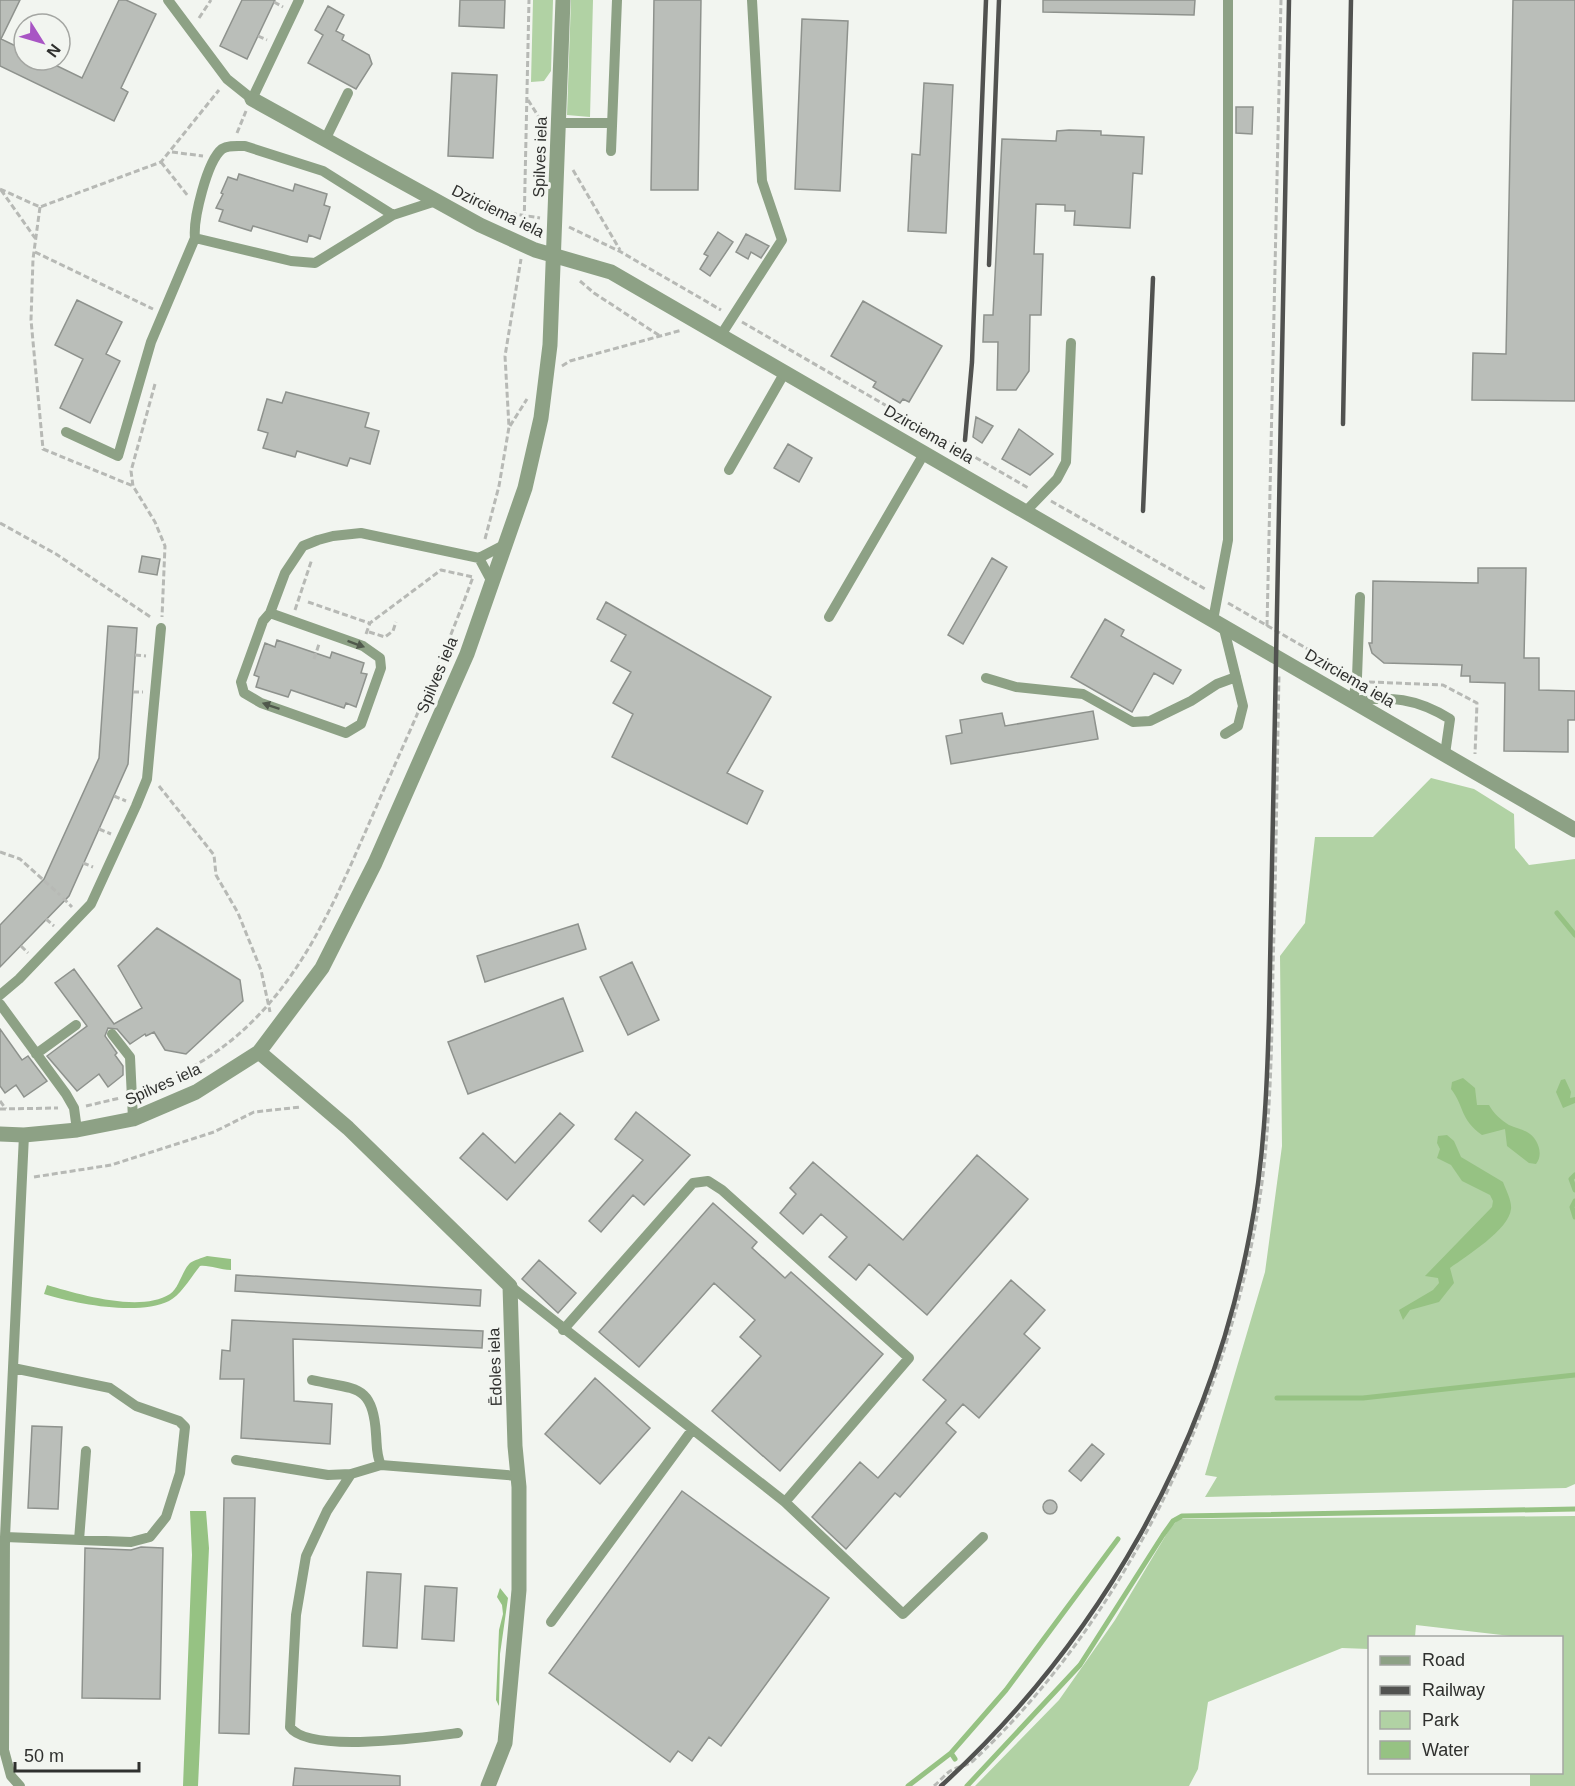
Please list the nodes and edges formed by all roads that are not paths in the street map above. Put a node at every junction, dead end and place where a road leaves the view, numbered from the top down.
1 (168, 0) edge
2 (299, 0) edge
3 (562, 0) edge
4 (616, 0) edge
5 (752, 0) edge
6 (1227, 0) edge
7 (348, 93) dead end
8 (252, 99) junction
9 (559, 123) junction
10 (612, 123) junction
11 (325, 140) junction
12 (611, 151) dead end
13 (436, 201) junction
14 (393, 215) junction
15 (195, 237) junction
16 (555, 257) junction
17 (721, 335) junction
18 (1071, 343) dead end
19 (785, 372) junction
20 (66, 432) dead end
21 (925, 452) junction
22 (729, 470) dead end
23 (1026, 511) junction
24 (507, 543) junction
25 (479, 558) junction
26 (493, 586) junction
27 (1360, 597) dead end
28 (270, 613) junction
29 (829, 617) dead end
30 (1218, 622) junction
31 (161, 628) road end
32 (1236, 677) junction
33 (986, 678) dead end
34 (1353, 700) junction
35 (1225, 734) dead end
36 (1444, 754) junction
37 (1575, 830) edge
38 (0, 995) edge
39 (0, 1004) edge
40 (76, 1025) dead end
41 (112, 1034) dead end
42 (259, 1052) junction
43 (36, 1054) junction
44 (133, 1119) junction
45 (77, 1130) junction
46 (0, 1134) edge
47 (24, 1135) junction
48 (510, 1286) junction
49 (563, 1330) junction
50 (13, 1368) junction
51 (312, 1380) dead end
52 (692, 1430) junction
53 (86, 1450) dead end
54 (237, 1460) dead end
55 (381, 1465) junction
56 (351, 1474) junction
57 (518, 1476) junction
58 (785, 1502) junction
59 (5, 1537) junction
60 (983, 1537) dead end
61 (79, 1540) junction
62 (551, 1622) dead end
63 (458, 1733) dead end
64 (20, 1786) edge
65 (488, 1786) edge

1 - 8 lane
2 - 8 lane
3 - 9 street, Spilves iela
4 - 10 lane
5 - 17 lane
6 - 30 lane
7 - 11 lane
8 - 11 street, Dzirciema iela
9 - 10 lane
9 - 16 street, Spilves iela
10 - 12 lane
11 - 13 street, Dzirciema iela
13 - 14 lane
13 - 16 street, Dzirciema iela
14 - 15 lane
14 - 15 lane
15 - 20 lane
16 - 17 street, Dzirciema iela
16 - 24 street, Spilves iela
17 - 19 street, Dzirciema iela
18 - 23 lane
19 - 21 street, Dzirciema iela
19 - 22 lane
21 - 23 street, Dzirciema iela
21 - 29 lane
23 - 30 street, Dzirciema iela
24 - 25 lane
24 - 26 street, Spilves iela
25 - 26 lane
25 - 28 lane
26 - 42 street, Spilves iela
27 - 34 lane
28 -> 28 lane
30 - 32 lane
30 - 34 street, Dzirciema iela
31 - 38 lane
32 - 33 lane
32 - 35 lane
34 - 36 street, Dzirciema iela
34 - 36 lane
36 - 37 street, Dzirciema iela
39 - 43 lane
40 - 43 lane
41 - 44 lane
42 - 44 street, Spilves iela
42 - 48 street
43 - 45 lane
44 - 45 street, Spilves iela
45 - 47 street, Spilves iela
46 - 47 street, Spilves iela
47 - 50 lane
48 - 49 lane
48 - 57 street, Ēdoles iela
49 - 52 lane
49 - 58 lane
50 - 59 lane
50 - 61 lane
51 - 55 lane
52 - 58 lane
52 - 62 lane
53 - 61 lane
54 - 56 lane
55 - 56 lane
55 - 57 lane
56 - 63 lane
57 - 65 street, Ēdoles iela
58 - 60 lane
59 - 61 lane
59 - 64 lane

